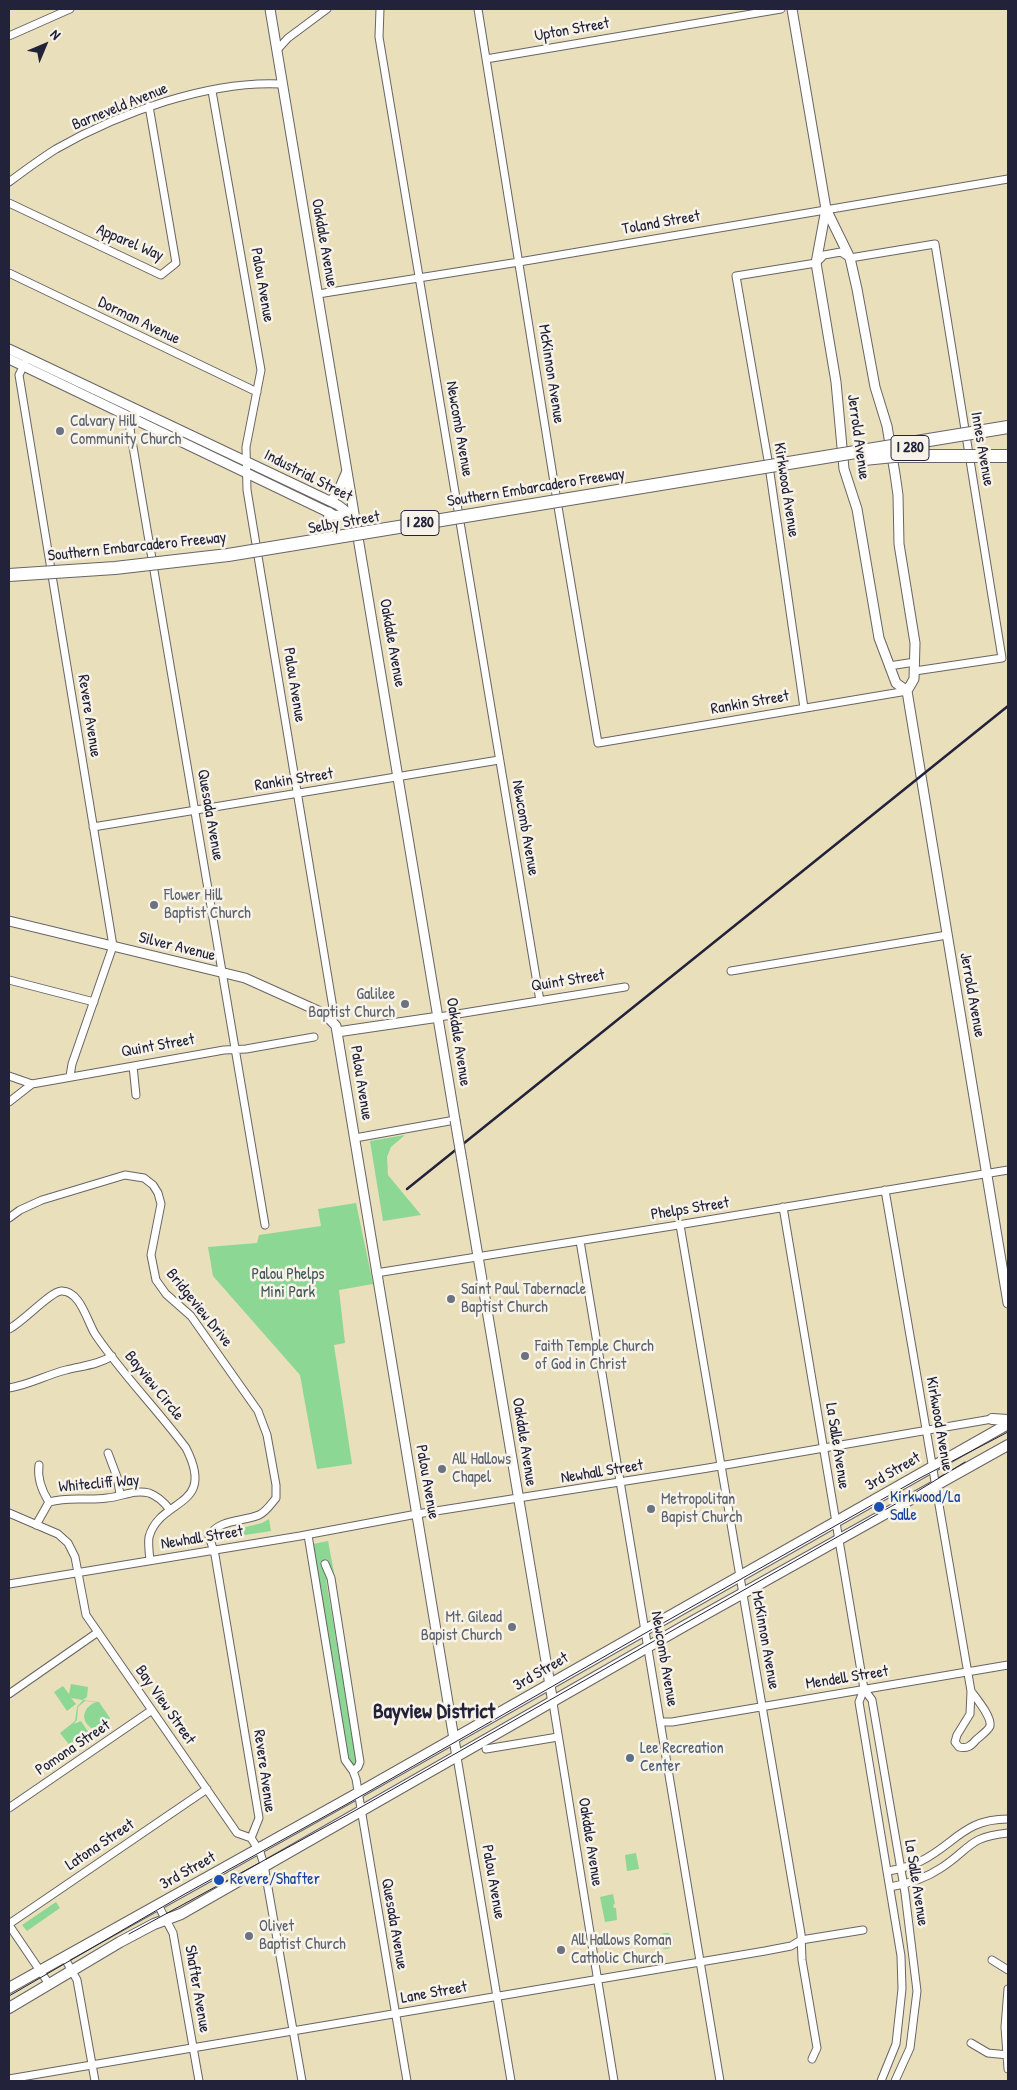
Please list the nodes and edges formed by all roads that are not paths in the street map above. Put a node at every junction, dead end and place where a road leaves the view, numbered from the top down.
1 (70, 9) edge
2 (270, 9) edge
3 (327, 9) edge
4 (380, 9) edge
5 (478, 9) edge
6 (781, 9) edge
7 (792, 9) edge
8 (9, 36) edge
9 (277, 50) junction
10 (486, 59) junction
11 (282, 84) junction
12 (212, 91) junction
13 (150, 106) junction
14 (1008, 179) edge
15 (9, 182) edge
16 (9, 203) edge
17 (826, 208) junction
18 (850, 258) junction
19 (520, 262) junction
20 (816, 263) junction
21 (9, 274) edge
22 (419, 277) junction
23 (318, 294) junction
24 (9, 349) edge
25 (9, 359) edge
26 (26, 362) junction
27 (257, 392) junction
28 (137, 415) junction
29 (1008, 427) edge
30 (965, 435) junction
31 (1008, 436) edge
32 (890, 446) junction
33 (842, 454) junction
34 (1008, 456) edge
35 (245, 461) junction
36 (811, 464) junction
37 (780, 465) dead end
38 (756, 469) dead end
39 (348, 470) junction
40 (245, 472) junction
41 (557, 500) junction
42 (331, 501) junction
43 (329, 512) junction
44 (460, 517) junction
45 (355, 518) junction
46 (359, 534) junction
47 (320, 540) junction
48 (257, 551) junction
49 (155, 566) junction
50 (52, 574) junction
51 (9, 575) edge
52 (39, 577) dead end
53 (889, 666) junction
54 (915, 667) junction
55 (906, 691) junction
56 (804, 708) junction
57 (598, 743) joint
58 (499, 760) junction
59 (399, 776) junction
60 (296, 794) junction
61 (195, 810) junction
62 (93, 827) junction
63 (9, 921) edge
64 (947, 935) junction
65 (113, 946) junction
66 (731, 971) dead end
67 (224, 973) junction
68 (9, 980) edge
69 (625, 987) dead end
70 (540, 1001) junction
71 (94, 1002) junction
72 (439, 1018) junction
73 (331, 1020) junction
74 (337, 1032) junction
75 (314, 1037) dead end
76 (236, 1049) junction
77 (133, 1066) junction
78 (9, 1076) edge
79 (70, 1076) junction
80 (32, 1084) junction
81 (136, 1095) dead end
82 (9, 1102) edge
83 (455, 1120) junction
84 (355, 1138) junction
85 (1008, 1170) edge
86 (987, 1173) junction
87 (885, 1190) junction
88 (784, 1207) junction
89 (9, 1218) edge
90 (265, 1225) dead end
91 (680, 1225) junction
92 (580, 1241) junction
93 (478, 1257) junction
94 (376, 1273) junction
95 (1008, 1303) edge
96 (9, 1329) edge
97 (112, 1356) junction
98 (9, 1388) edge
99 (992, 1419) joint
100 (1008, 1422) edge
101 (926, 1430) junction
102 (1008, 1445) edge
103 (824, 1448) junction
104 (108, 1453) dead end
105 (39, 1465) dead end
106 (721, 1466) junction
107 (932, 1467) junction
108 (620, 1482) junction
109 (935, 1484) junction
110 (120, 1494) junction
111 (518, 1499) junction
112 (49, 1502) junction
113 (170, 1510) junction
114 (9, 1513) edge
115 (417, 1514) junction
116 (836, 1523) junction
117 (36, 1525) junction
118 (308, 1535) junction
119 (839, 1539) junction
120 (214, 1550) junction
121 (150, 1560) junction
122 (325, 1564) dead end
123 (78, 1574) junction
124 (740, 1577) junction
125 (9, 1584) edge
126 (743, 1593) junction
127 (645, 1631) junction
128 (98, 1632) junction
129 (647, 1647) junction
130 (1008, 1665) edge
131 (968, 1672) junction
132 (550, 1685) junction
133 (864, 1689) junction
134 (971, 1691) junction
135 (9, 1694) edge
136 (552, 1702) junction
137 (762, 1706) junction
138 (152, 1710) junction
139 (660, 1722) junction
140 (558, 1737) junction
141 (454, 1738) junction
142 (486, 1749) dead end
143 (457, 1756) junction
144 (353, 1771) junction
145 (207, 1789) junction
146 (358, 1793) junction
147 (9, 1808) edge
148 (361, 1810) junction
149 (1008, 1819) edge
150 (1008, 1834) edge
151 (251, 1838) junction
152 (258, 1849) junction
153 (264, 1866) junction
154 (901, 1869) junction
155 (888, 1871) junction
156 (903, 1884) junction
157 (890, 1887) junction
158 (158, 1905) junction
159 (167, 1920) junction
160 (9, 1924) edge
161 (863, 1930) dead end
162 (801, 1940) junction
163 (64, 1957) junction
164 (992, 1960) dead end
165 (700, 1962) junction
166 (72, 1969) junction
167 (1008, 1970) edge
168 (40, 1971) junction
169 (597, 1979) junction
170 (49, 1984) junction
171 (9, 1988) edge
172 (1008, 1989) edge
173 (497, 1996) junction
174 (9, 2008) edge
175 (395, 2013) junction
176 (293, 2031) junction
177 (971, 2043) dead end
178 (193, 2048) junction
179 (1008, 2055) edge
180 (812, 2059) dead end
181 (92, 2065) junction
182 (1008, 2069) edge
183 (9, 2079) edge
184 (95, 2081) edge
185 (199, 2081) edge
186 (302, 2081) edge
187 (406, 2081) edge
188 (511, 2081) edge
189 (614, 2081) edge
190 (720, 2081) edge
191 (881, 2081) edge
192 (895, 2081) edge

1 - 8 street
2 - 9 street, Oakdale Avenue
3 - 9 street
4 - 22 street, Newcomb Avenue
5 - 10 street, McKinnon Avenue
6 - 10 street, Upton Street
7 - 17 street, Jerrold Avenue
9 - 11 street, Oakdale Avenue
10 - 19 street, McKinnon Avenue
11 - 12 street, Barneveld Avenue
11 - 23 street, Oakdale Avenue
12 - 13 street, Barneveld Avenue
12 - 27 street, Palou Avenue
13 - 15 street, Barneveld Avenue
13 - 16 street, Apparel Way
14 - 17 street, Toland Street
17 - 18 street, Jerrold Avenue
17 - 19 street, Toland Street
17 - 20 street, Jerrold Avenue
18 - 20 street
18 - 30 street, Innes Avenue
18 - 32 street, Jerrold Avenue
19 - 22 street, Toland Street
19 - 41 street, McKinnon Avenue
20 - 33 street, Jerrold Avenue
20 - 56 street, Kirkwood Avenue
21 - 27 street, Dorman Avenue
22 - 23 street, Toland Street
22 - 44 street, Newcomb Avenue
23 - 39 street, Oakdale Avenue
24 - 26 street, Industrial Street
25 - 26 street, Industrial Street
26 - 28 street, Industrial Street
26 - 50 street, Revere Avenue
27 - 35 street, Palou Avenue
28 - 35 street, Industrial Street
28 - 40 street, Industrial Street
28 - 49 street, Quesada Avenue
29 - 30 street
29 - 51 highway, Southern Embarcadero Freeway / I 280, bridge
30 - 32 street
30 - 54 street, Innes Avenue
31 - 36 highway, Southern Embarcadero Freeway / I 280
32 - 33 street
32 - 54 street, Jerrold Avenue
33 - 37 street
33 - 53 street, Jerrold Avenue
34 - 36 highway, bridge
35 - 40 street, Palou Avenue
35 - 42 street, Industrial Street
36 - 52 highway, Southern Embarcadero Freeway / I 280
38 - 41 street, Selby Street
39 - 42 street
39 - 45 street, Oakdale Avenue
40 - 43 street, Industrial Street
40 - 48 street, Palou Avenue
41 - 44 street, Selby Street
41 - 57 street, McKinnon Avenue
42 - 45 street, Industrial Street
43 - 45 street, Industrial Street
43 - 47 street
44 - 46 street, Selby Street
44 - 58 street, Newcomb Avenue
45 - 46 street, Oakdale Avenue
46 - 47 street, Selby Street
46 - 59 street, Oakdale Avenue
47 - 48 street, Selby Street
48 - 49 street, Selby Street
48 - 60 street, Palou Avenue
49 - 50 street, Selby Street
49 - 61 street, Quesada Avenue
50 - 62 street, Revere Avenue
53 - 54 street
53 - 55 street, Jerrold Avenue
54 - 55 street, Jerrold Avenue
55 - 56 street, Rankin Street
55 - 64 street, Jerrold Avenue
56 - 57 street, Rankin Street
58 - 59 street, Rankin Street
58 - 70 street, Newcomb Avenue
59 - 60 street, Rankin Street
59 - 72 street, Oakdale Avenue
60 - 61 street, Rankin Street
60 - 73 street, Palou Avenue
61 - 62 street, Rankin Street
61 - 67 street, Quesada Avenue
62 - 65 street, Revere Avenue
63 - 65 street, Silver Avenue
64 - 66 street
64 - 86 street, Jerrold Avenue
65 - 67 street, Silver Avenue
65 - 71 street, Revere Avenue
67 - 73 street, Silver Avenue
67 - 76 street, Quesada Avenue
68 - 71 street
69 - 70 street, Quint Street
70 - 72 street, Quint Street
71 - 79 street, Revere Avenue
72 - 74 street, Quint Street
72 - 83 street, Oakdale Avenue
73 - 74 street, Palou Avenue
74 - 84 street, Palou Avenue
75 - 76 street, Quint Street
76 - 77 street, Quint Street
76 - 90 street, Quesada Avenue
77 - 79 street, Quint Street
77 - 81 street
78 - 80 street
79 - 80 street, Quint Street
80 - 82 street
83 - 84 street
83 - 93 street, Oakdale Avenue, bridge
84 - 94 street, Palou Avenue
85 - 86 street, Phelps Street
86 - 87 street, Phelps Street
86 - 95 street, Jerrold Avenue
87 - 88 street, Phelps Street
87 - 101 street, Kirkwood Avenue
88 - 91 street, Phelps Street
88 - 103 street, La Salle Avenue
89 - 120 street, Bridgeview Drive
91 - 92 street, Phelps Street
91 - 106 street, McKinnon Avenue
92 - 93 street, Phelps Street
92 - 108 street, Newcomb Avenue
93 - 94 street, Phelps Street
93 - 111 street, Oakdale Avenue
94 - 115 street, Palou Avenue
96 - 97 street, Bayview Circle
97 - 98 street
97 - 113 street, Bayview Circle
99 - 100 main road
99 - 101 street, Newhall Street
100 - 107 main road, 3rd Street
101 - 103 street, Newhall Street
101 - 107 street, Kirkwood Avenue
102 - 109 main road, 3rd Street
103 - 106 street, Newhall Street
103 - 116 street, La Salle Avenue
104 - 110 street
105 - 112 street
106 - 108 street, Newhall Street
106 - 124 street, McKinnon Avenue
107 - 109 street, Kirkwood Avenue
107 - 116 main road, 3rd Street
108 - 111 street, Newhall Street
108 - 127 street, Newcomb Avenue
109 - 119 main road, 3rd Street
109 - 131 street, Kirkwood Avenue
110 - 112 street, Whitecliff Way
110 - 113 street, Whitecliff Way
111 - 115 street, Newhall Street
111 - 132 street, Oakdale Avenue
112 - 117 street, Whitecliff Way
113 - 121 street, Bayview Circle
114 - 117 street
115 - 118 street, Newhall Street
115 - 141 street, Palou Avenue
116 - 119 street, La Salle Avenue
116 - 124 main road, 3rd Street
117 - 123 street
118 - 120 street, Newhall Street
118 - 144 street, Quesada Avenue
119 - 126 main road, 3rd Street
119 - 133 street, La Salle Avenue
120 - 121 street, Newhall Street
120 - 151 street, Revere Avenue
121 - 123 street, Newhall Street
122 - 144 street, Quesada Avenue
123 - 125 street, Newhall Street
123 - 128 street, Bay View Street
124 - 126 street, McKinnon Avenue
124 - 127 main road, 3rd Street
126 - 129 main road, 3rd Street
126 - 137 street, McKinnon Avenue
127 - 129 street, Newcomb Avenue
127 - 132 main road, 3rd Street
128 - 135 street
128 - 138 street, Bay View Street
129 - 136 main road, 3rd Street
129 - 139 street, Newcomb Avenue
130 - 131 street, Mendell Street
131 - 133 street, Mendell Street
131 - 134 street, Kirkwood Avenue
132 - 136 street, Oakdale Avenue
132 - 141 main road, 3rd Street
133 - 137 street, Mendell Street
133 - 154 street, La Salle Avenue
133 - 155 street, La Salle Avenue
134 - 134 street, Kirkwood Avenue
136 - 140 street, Oakdale Avenue
136 - 143 main road, 3rd Street
137 - 139 street, Mendell Street
137 - 162 street, McKinnon Avenue
138 - 145 street, Bay View Street
138 - 147 street, Pomona Street
139 - 165 street, Newcomb Avenue
140 - 142 street
140 - 169 street, Oakdale Avenue
141 - 143 street, Palou Avenue
141 - 146 main road, 3rd Street
143 - 148 main road, 3rd Street
143 - 173 street, Palou Avenue
144 - 146 street, Quesada Avenue
145 - 151 street, Bay View Street
145 - 160 street, Latona Street
146 - 148 street, Quesada Avenue
146 - 152 main road, 3rd Street
148 - 153 main road, 3rd Street
148 - 175 street, Quesada Avenue
149 - 154 street
150 - 156 street
151 - 152 street
152 - 153 street
152 - 158 main road, 3rd Street
153 - 159 main road, 3rd Street
153 - 176 street
154 - 155 street
154 - 156 street, La Salle Avenue
155 - 157 street, La Salle Avenue
156 - 157 street
156 - 192 street, La Salle Avenue
157 - 191 street, La Salle Avenue
158 - 159 street, Shafter Avenue
158 - 163 main road, 3rd Street
159 - 166 main road, 3rd Street
159 - 178 street, Shafter Avenue
160 - 168 street
161 - 162 street, Lane Street
162 - 165 street, Lane Street
162 - 180 street, McKinnon Avenue
163 - 166 street
163 - 168 main road, 3rd Street
164 - 167 street
165 - 169 street, Lane Street
165 - 190 street, Newcomb Avenue
166 - 170 main road, 3rd Street
166 - 181 street
168 - 170 street
168 - 171 main road, 3rd Street
169 - 173 street, Lane Street
169 - 189 street, Oakdale Avenue
170 - 174 main road, 3rd Street
172 - 179 street
173 - 175 street, Lane Street
173 - 188 street, Palou Avenue
175 - 176 street, Lane Street
175 - 187 street, Quesada Avenue
176 - 178 street, Lane Street
176 - 186 street
177 - 179 street
178 - 181 street, Lane Street
178 - 185 street, Shafter Avenue
179 - 182 street
181 - 183 street, Lane Street
181 - 184 street

